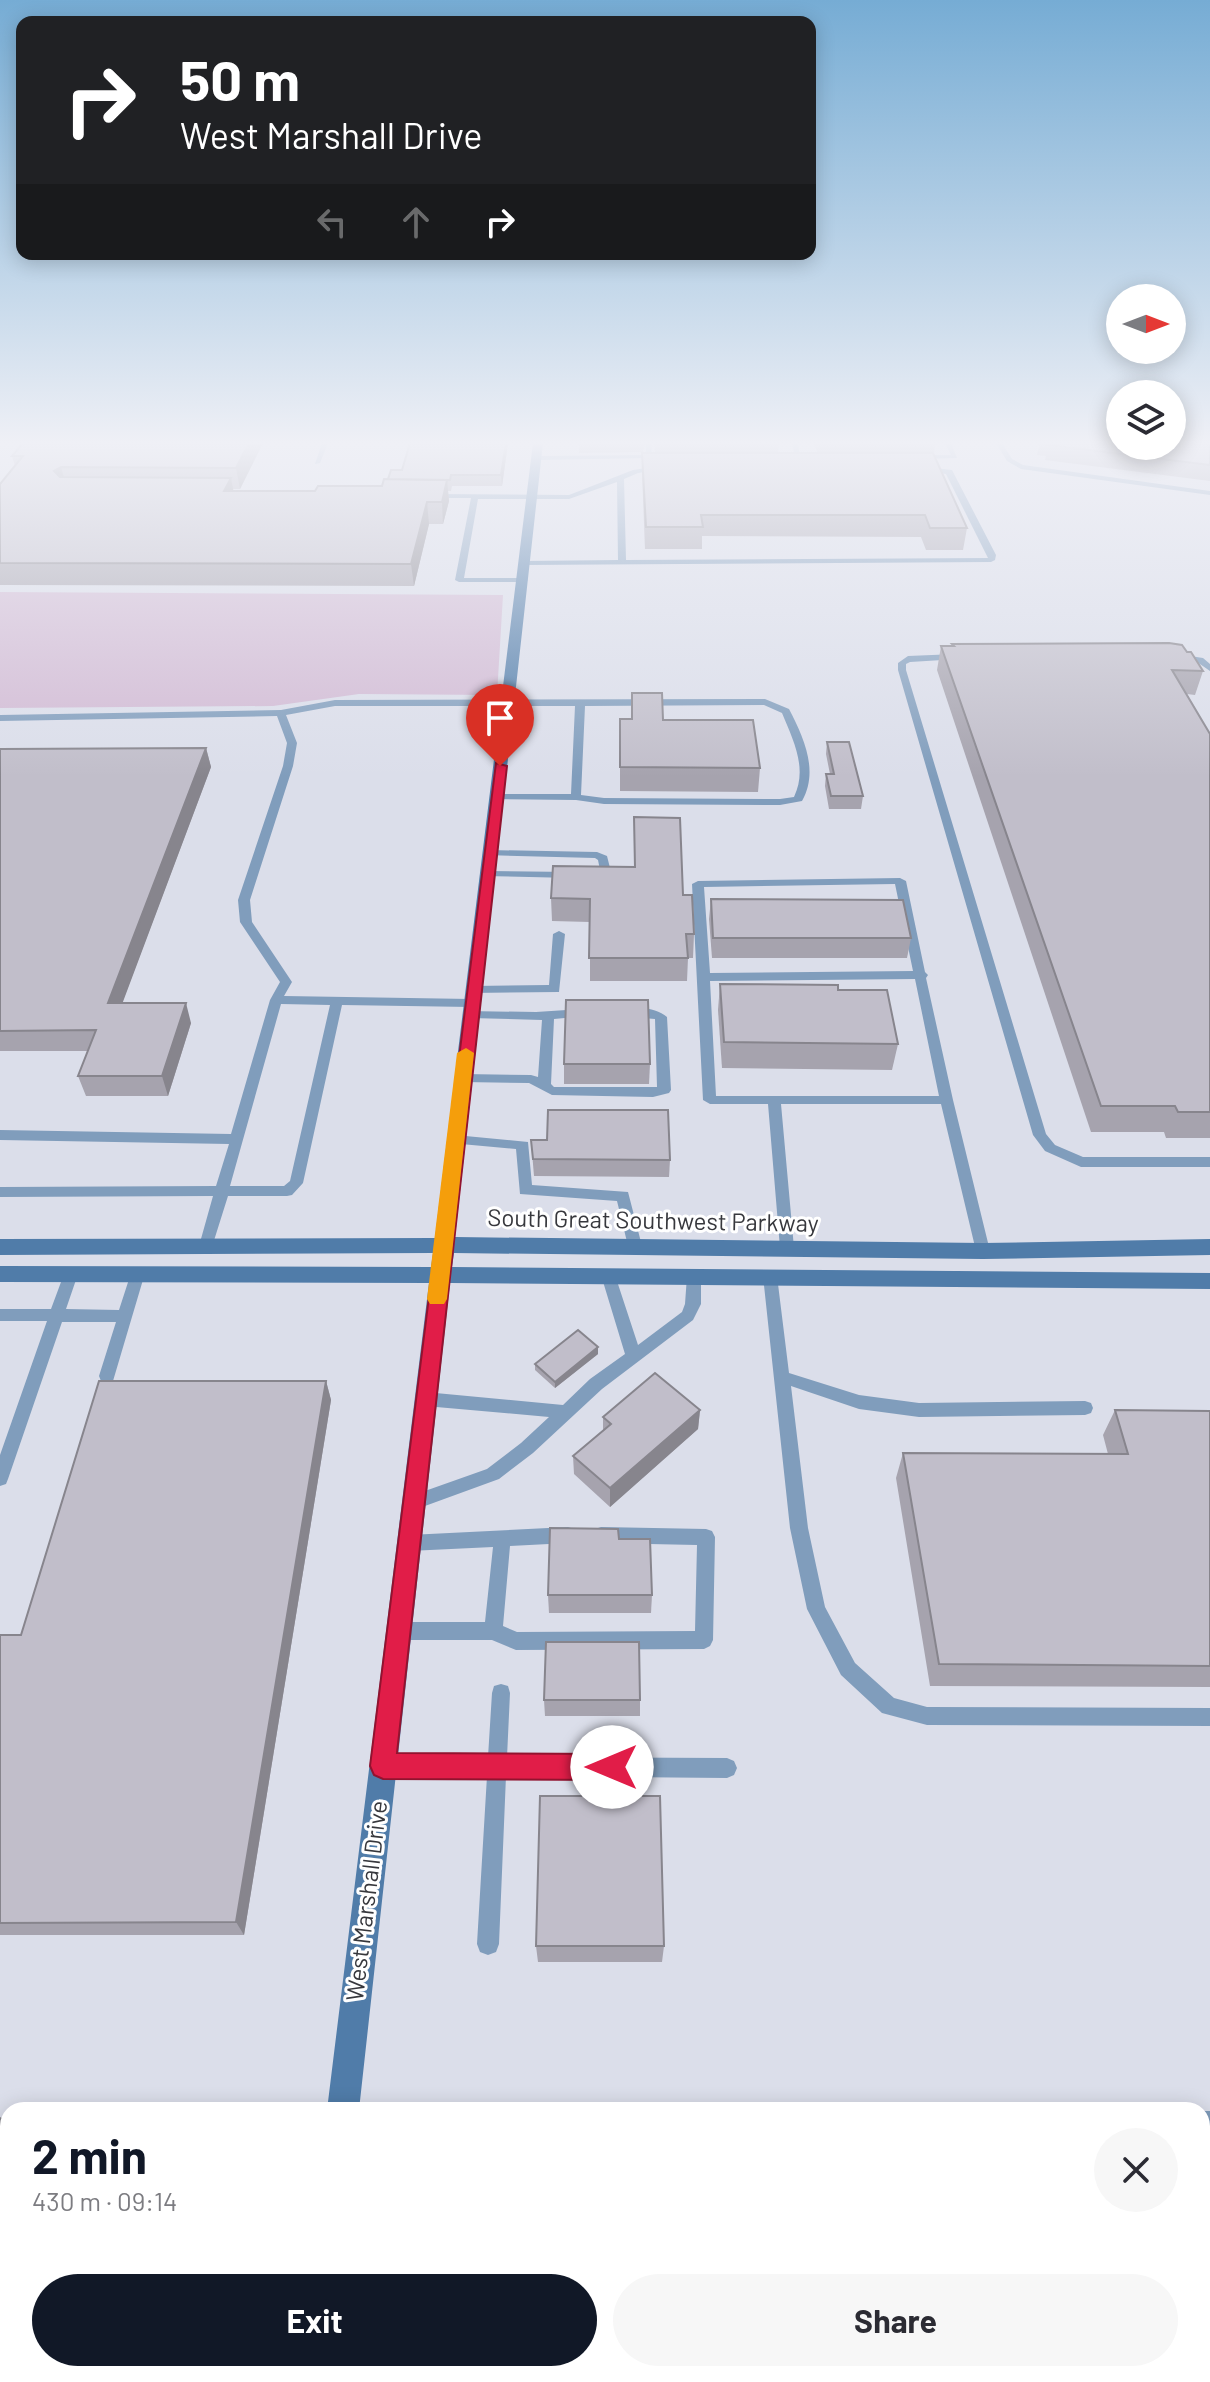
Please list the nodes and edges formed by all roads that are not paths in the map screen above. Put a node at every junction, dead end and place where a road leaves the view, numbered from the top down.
1 (464, 554) edge
2 (526, 554) edge
3 (622, 554) edge
4 (992, 554) edge
5 (525, 563) junction
6 (622, 563) junction
7 (524, 580) junction
8 (964, 657) edge
9 (1171, 657) edge
10 (1210, 668) edge
11 (509, 703) junction
12 (580, 703) junction
13 (281, 713) junction
14 (0, 718) edge
15 (496, 797) junction
16 (576, 797) junction
17 (489, 853) junction
18 (559, 934) dead end
19 (922, 975) junction
20 (704, 977) junction
21 (276, 1000) junction
22 (337, 1001) junction
23 (471, 1002) junction
24 (593, 1013) edge
25 (622, 1013) edge
26 (548, 1014) junction
27 (463, 1078) junction
28 (544, 1086) junction
29 (946, 1100) junction
30 (774, 1101) junction
31 (0, 1135) edge
32 (236, 1139) junction
33 (455, 1140) junction
34 (1210, 1162) edge
35 (222, 1191) junction
36 (0, 1192) edge
37 (443, 1245) junction
38 (206, 1246) junction
39 (635, 1246) junction
40 (0, 1247) edge
41 (1210, 1247) edge
42 (787, 1248) junction
43 (983, 1251) junction
44 (138, 1273) junction
45 (0, 1274) edge
46 (71, 1274) junction
47 (440, 1274) junction
48 (608, 1275) junction
49 (694, 1276) junction
50 (770, 1276) junction
51 (989, 1278) junction
52 (1210, 1281) edge
53 (0, 1315) edge
54 (58, 1315) junction
55 (125, 1316) junction
56 (634, 1358) junction
57 (107, 1376) dead end
58 (782, 1377) junction
59 (425, 1399) junction
60 (1085, 1408) dead end
61 (565, 1412) junction
62 (0, 1479) edge
63 (414, 1502) junction
64 (502, 1539) junction
65 (409, 1543) junction
66 (399, 1631) junction
67 (493, 1631) junction
68 (501, 1693) dead end
69 (1210, 1717) edge
70 (383, 1766) junction
71 (497, 1766) junction
72 (727, 1768) dead end
73 (488, 1944) dead end
74 (344, 2102) edge

1 - 7 lane
2 - 5 main road, West Marshall Drive
3 - 6 lane
4 - 6 lane
5 - 6 lane
5 - 7 main road, West Marshall Drive
7 - 11 main road, West Marshall Drive
8 - 34 lane
9 - 10 lane
11 - 12 lane
11 - 13 lane
11 - 15 main road, West Marshall Drive
12 - 16 lane
12 - 16 lane
13 - 14 lane
13 - 21 lane
15 - 16 lane
15 - 17 main road, West Marshall Drive
17 - 17 lane
17 - 23 main road, West Marshall Drive
18 - 23 lane
19 - 20 lane
19 - 20 lane
19 - 29 lane
20 - 30 lane
21 - 22 lane
21 - 32 lane
22 - 23 lane
22 - 35 lane
23 - 26 lane
23 - 27 main road, West Marshall Drive
24 - 26 lane
25 - 28 lane
26 - 28 lane
27 - 28 lane
27 - 33 main road, West Marshall Drive
29 - 30 lane
29 - 43 lane
30 - 42 lane
31 - 32 lane
32 - 35 lane
33 - 37 main road, West Marshall Drive
33 - 39 lane
35 - 36 lane
35 - 38 lane
37 - 38 main road, South Great Southwest Parkway
37 - 39 main road, South Great Southwest Parkway
37 - 47 main road, West Marshall Drive
38 - 40 main road, South Great Southwest Parkway
39 - 42 main road, South Great Southwest Parkway
41 - 43 main road, South Great Southwest Parkway
42 - 43 main road, South Great Southwest Parkway
43 - 51 main road
44 - 46 main road
44 - 47 main road
44 - 55 lane
45 - 46 main road
46 - 54 lane
47 - 48 main road
47 - 59 main road, West Marshall Drive
48 - 49 main road
48 - 56 lane
49 - 50 main road
49 - 56 lane
50 - 51 main road
50 - 58 lane
51 - 52 main road
53 - 54 lane
54 - 55 lane
54 - 62 lane
55 - 57 lane
56 - 61 lane
58 - 60 lane
58 - 69 lane
59 - 61 lane
59 - 63 main road, West Marshall Drive
61 - 63 lane
63 - 65 main road, West Marshall Drive
64 - 65 lane
64 - 67 lane
64 - 67 lane
65 - 66 main road, West Marshall Drive
66 - 67 lane
66 - 70 main road, West Marshall Drive
68 - 71 lane
70 - 71 lane
70 - 74 main road, West Marshall Drive
71 - 72 lane
71 - 73 lane

